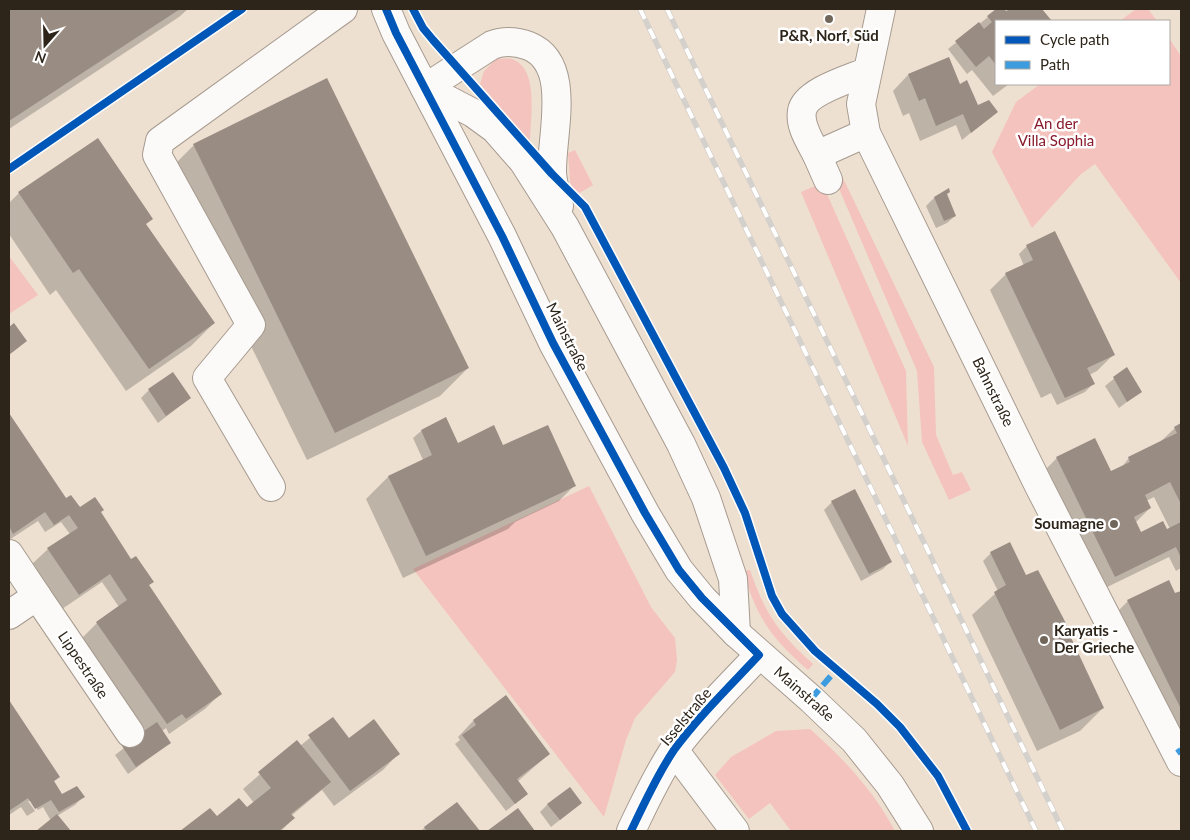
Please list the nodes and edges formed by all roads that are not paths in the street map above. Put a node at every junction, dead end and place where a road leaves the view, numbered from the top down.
1 (343, 9) edge
2 (386, 9) edge
3 (880, 9) edge
4 (866, 72) junction
5 (425, 88) junction
6 (866, 133) junction
7 (817, 155) junction
8 (828, 180) dead end
9 (565, 227) junction
10 (271, 487) dead end
11 (9, 554) edge
12 (37, 596) junction
13 (9, 615) edge
14 (736, 633) junction
15 (759, 656) junction
16 (130, 733) dead end
17 (674, 750) junction
18 (1181, 762) edge
19 (631, 831) edge
20 (735, 831) edge
21 (919, 831) edge

1 - 10 street
2 - 5 street, Mainstraße
3 - 4 street, Bahnstraße
4 - 6 street, Bahnstraße
4 - 7 street
5 - 9 street
5 - 9 street
5 - 14 street, Mainstraße
6 - 7 street
6 - 18 street, Bahnstraße
7 - 8 street
9 - 14 street
11 - 12 street, Lippestraße
12 - 13 street
12 - 16 street, Lippestraße
14 - 15 street, Mainstraße
15 - 17 street, Isselstraße
15 - 21 street, Mainstraße
17 - 19 street, Isselstraße
17 - 20 street

